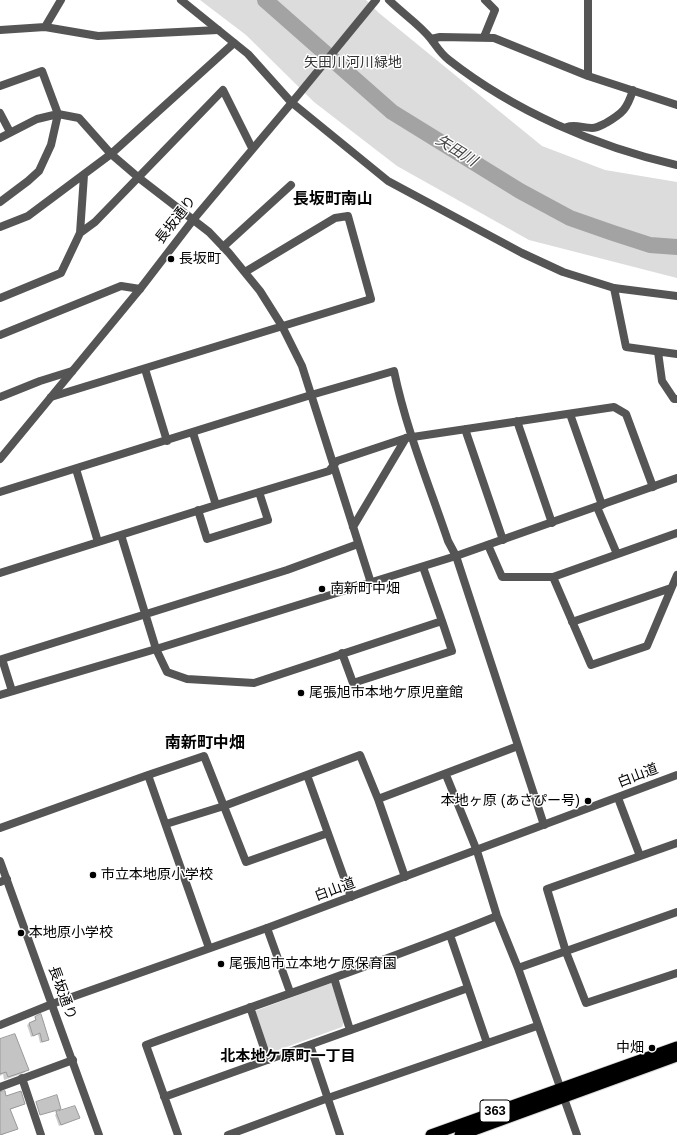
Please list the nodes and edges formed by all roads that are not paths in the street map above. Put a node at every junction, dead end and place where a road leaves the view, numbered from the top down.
1 (61, 0) edge
2 (181, 0) edge
3 (376, 0) edge
4 (389, 0) edge
5 (485, 0) edge
6 (588, 0) edge
7 (45, 27) junction
8 (0, 30) edge
9 (218, 30) junction
10 (484, 37) junction
11 (431, 39) junction
12 (234, 43) junction
13 (588, 76) junction
14 (0, 86) edge
15 (633, 90) junction
16 (291, 102) junction
17 (677, 104) edge
18 (0, 113) edge
19 (58, 114) junction
20 (566, 127) junction
21 (10, 132) junction
22 (0, 138) edge
23 (252, 148) junction
24 (111, 154) junction
25 (677, 165) edge
26 (84, 175) junction
27 (139, 178) junction
28 (291, 185) dead end
29 (0, 202) edge
30 (192, 220) junction
31 (0, 227) edge
32 (80, 233) junction
33 (223, 248) junction
34 (244, 272) junction
35 (614, 288) junction
36 (140, 289) junction
37 (677, 296) edge
38 (0, 298) edge
39 (282, 326) junction
40 (0, 335) edge
41 (658, 352) junction
42 (677, 354) edge
43 (145, 369) junction
44 (72, 371) junction
45 (311, 394) junction
46 (51, 396) junction
47 (0, 397) edge
48 (677, 399) edge
49 (570, 414) junction
50 (517, 421) junction
51 (465, 429) junction
52 (193, 433) junction
53 (409, 438) junction
54 (167, 441) junction
55 (0, 459) edge
56 (333, 467) junction
57 (76, 469) junction
58 (677, 478) edge
59 (653, 487) junction
60 (0, 492) edge
61 (259, 492) junction
62 (216, 504) junction
63 (600, 506) junction
64 (198, 510) junction
65 (552, 523) junction
66 (353, 527) junction
67 (677, 533) edge
68 (121, 535) junction
69 (503, 540) junction
70 (98, 542) junction
71 (358, 544) junction
72 (488, 545) junction
73 (617, 554) junction
74 (456, 556) junction
75 (423, 567) junction
76 (0, 573) edge
77 (677, 575) edge
78 (553, 577) junction
79 (371, 583) junction
80 (671, 588) junction
81 (146, 613) junction
82 (442, 621) junction
83 (572, 622) junction
84 (156, 649) junction
85 (342, 653) junction
86 (12, 691) junction
87 (0, 695) edge
88 (518, 746) junction
89 (307, 774) junction
90 (148, 775) junction
91 (446, 775) junction
92 (677, 775) edge
93 (618, 798) junction
94 (378, 799) junction
95 (224, 806) junction
96 (166, 824) junction
97 (544, 825) junction
98 (0, 828) edge
99 (328, 833) junction
100 (677, 843) edge
101 (476, 851) junction
102 (640, 856) junction
103 (0, 861) edge
104 (405, 877) junction
105 (3, 881) edge
106 (351, 897) junction
107 (677, 912) edge
108 (497, 916) junction
109 (267, 928) junction
110 (450, 935) junction
111 (209, 948) junction
112 (566, 952) junction
113 (518, 968) junction
114 (677, 973) edge
115 (334, 978) junction
116 (468, 988) junction
117 (290, 992) junction
118 (52, 1004) junction
119 (250, 1007) junction
120 (0, 1025) edge
121 (537, 1026) junction
122 (350, 1030) junction
123 (487, 1043) junction
124 (310, 1044) junction
125 (677, 1047) edge
126 (677, 1056) edge
127 (73, 1060) junction
128 (268, 1060) junction
129 (22, 1078) junction
130 (0, 1086) edge
131 (561, 1093) junction
132 (164, 1097) junction
133 (328, 1098) junction
134 (41, 1135) edge
135 (99, 1135) edge
136 (178, 1135) edge
137 (228, 1135) edge
138 (340, 1135) edge
139 (431, 1135) edge
140 (460, 1135) edge
141 (576, 1135) edge

1 - 7 street
2 - 9 street
3 - 16 street, 長坂通り
4 - 11 street
5 - 10 street
6 - 13 street
7 - 8 street
7 - 9 street
9 - 12 street
10 - 11 street
10 - 13 street
11 - 20 street
12 - 16 street
12 - 24 street
13 - 15 street
14 - 19 street
15 - 17 street
15 - 20 street
16 - 23 street, 長坂通り
16 - 35 street
18 - 21 street
19 - 21 street
19 - 24 street
19 - 29 street
20 - 25 street
21 - 22 street
23 - 27 street
23 - 30 street, 長坂通り
24 - 26 street
24 - 27 street
26 - 31 street
26 - 32 street
27 - 30 street
27 - 32 street
28 - 33 street
30 - 33 street
30 - 36 street, 長坂通り
32 - 38 street
33 - 34 street
34 - 39 street
34 - 39 street
35 - 37 street
35 - 41 street
36 - 40 street
36 - 44 street, 長坂通り
39 - 43 street
39 - 45 street
41 - 42 street
41 - 48 street
43 - 46 street
43 - 54 street
44 - 46 street, 長坂通り
44 - 47 street
45 - 52 street
45 - 53 street
45 - 56 street
46 - 55 street, 長坂通り
49 - 50 street
49 - 59 street
49 - 63 street
50 - 51 street
50 - 65 street
51 - 53 street
51 - 69 street
52 - 54 street
52 - 62 street
53 - 56 street
53 - 66 street
53 - 74 street
54 - 57 street
56 - 61 street
56 - 66 street
57 - 60 street
57 - 70 street
58 - 59 street
59 - 63 street
61 - 62 street
61 - 64 street
62 - 64 street
63 - 65 street
63 - 73 street
64 - 68 street
65 - 69 street
66 - 71 street
67 - 73 street
68 - 70 street
68 - 81 street
69 - 72 street
70 - 76 street
71 - 79 street
71 - 81 street
72 - 74 street
72 - 78 street
73 - 78 street
74 - 75 street
74 - 88 street
75 - 79 street
75 - 82 street
77 - 80 street
78 - 83 street
79 - 84 street
80 - 83 street
80 - 83 street
81 - 84 street
81 - 86 street
82 - 85 street
82 - 85 street
84 - 85 street
84 - 86 street
86 - 87 street
88 - 91 street
88 - 97 street
89 - 94 street
89 - 95 street
89 - 99 street
90 - 95 street
90 - 96 street
90 - 98 street
91 - 94 street
91 - 101 street
92 - 93 street, 白山道
93 - 97 street, 白山道
93 - 102 street
94 - 104 street
95 - 96 street
95 - 99 street
96 - 111 street
97 - 101 street, 白山道
99 - 106 street
100 - 102 street
101 - 104 street, 白山道
101 - 108 street
102 - 112 street
103 - 105 street, 長坂通り
104 - 106 street, 白山道
105 - 118 street, 長坂通り
106 - 109 street, 白山道
107 - 112 street
108 - 110 street
108 - 113 street
109 - 111 street, 白山道
109 - 117 street
110 - 115 street
110 - 116 street
111 - 118 street, 白山道
112 - 113 street
112 - 114 street
113 - 121 street
115 - 117 street
115 - 122 street
116 - 122 street
116 - 123 street
117 - 119 street
118 - 120 street, 白山道
118 - 127 street, 長坂通り
119 - 128 street
119 - 132 street
121 - 123 street
121 - 131 street
122 - 124 street
123 - 133 street
124 - 128 street
124 - 133 street
125 - 131 highway, 363
126 - 131 highway, 363
127 - 129 street
127 - 135 street, 長坂通り
128 - 132 street
129 - 130 street
129 - 134 street
131 - 139 highway, 363
131 - 140 highway, 363
131 - 141 street
132 - 136 street
133 - 137 street
133 - 138 street

